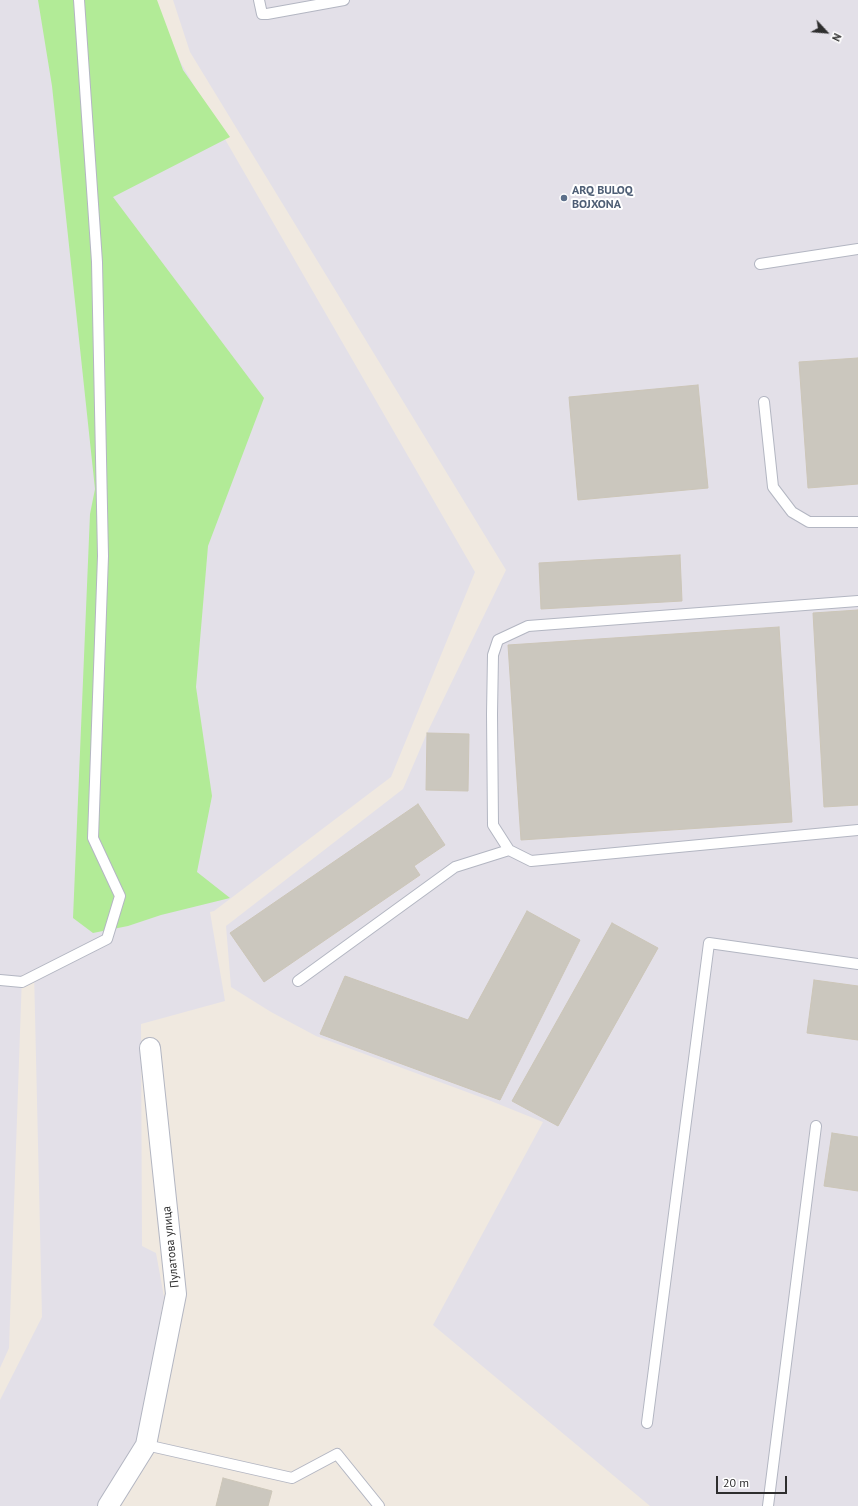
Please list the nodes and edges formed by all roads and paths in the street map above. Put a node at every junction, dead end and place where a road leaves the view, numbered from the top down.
1 (79, 0) edge
2 (259, 0) edge
3 (344, 0) edge
4 (858, 249) edge
5 (760, 264) dead end
6 (764, 402) dead end
7 (858, 522) edge
8 (858, 601) edge
9 (858, 830) edge
10 (509, 850) junction
11 (858, 964) edge
12 (0, 980) edge
13 (298, 981) dead end
14 (150, 1048) dead end
15 (816, 1126) dead end
16 (648, 1423) dead end
17 (146, 1444) junction
18 (108, 1506) edge
19 (379, 1506) edge
20 (768, 1506) edge

1 - 12 lane
2 - 3 lane
4 - 5 lane
6 - 7 lane
8 - 10 lane
9 - 10 lane
10 - 13 lane
11 - 16 lane
14 - 17 street, Пулатова улица
15 - 20 lane
17 - 18 street, Пулатова улица
17 - 19 lane

